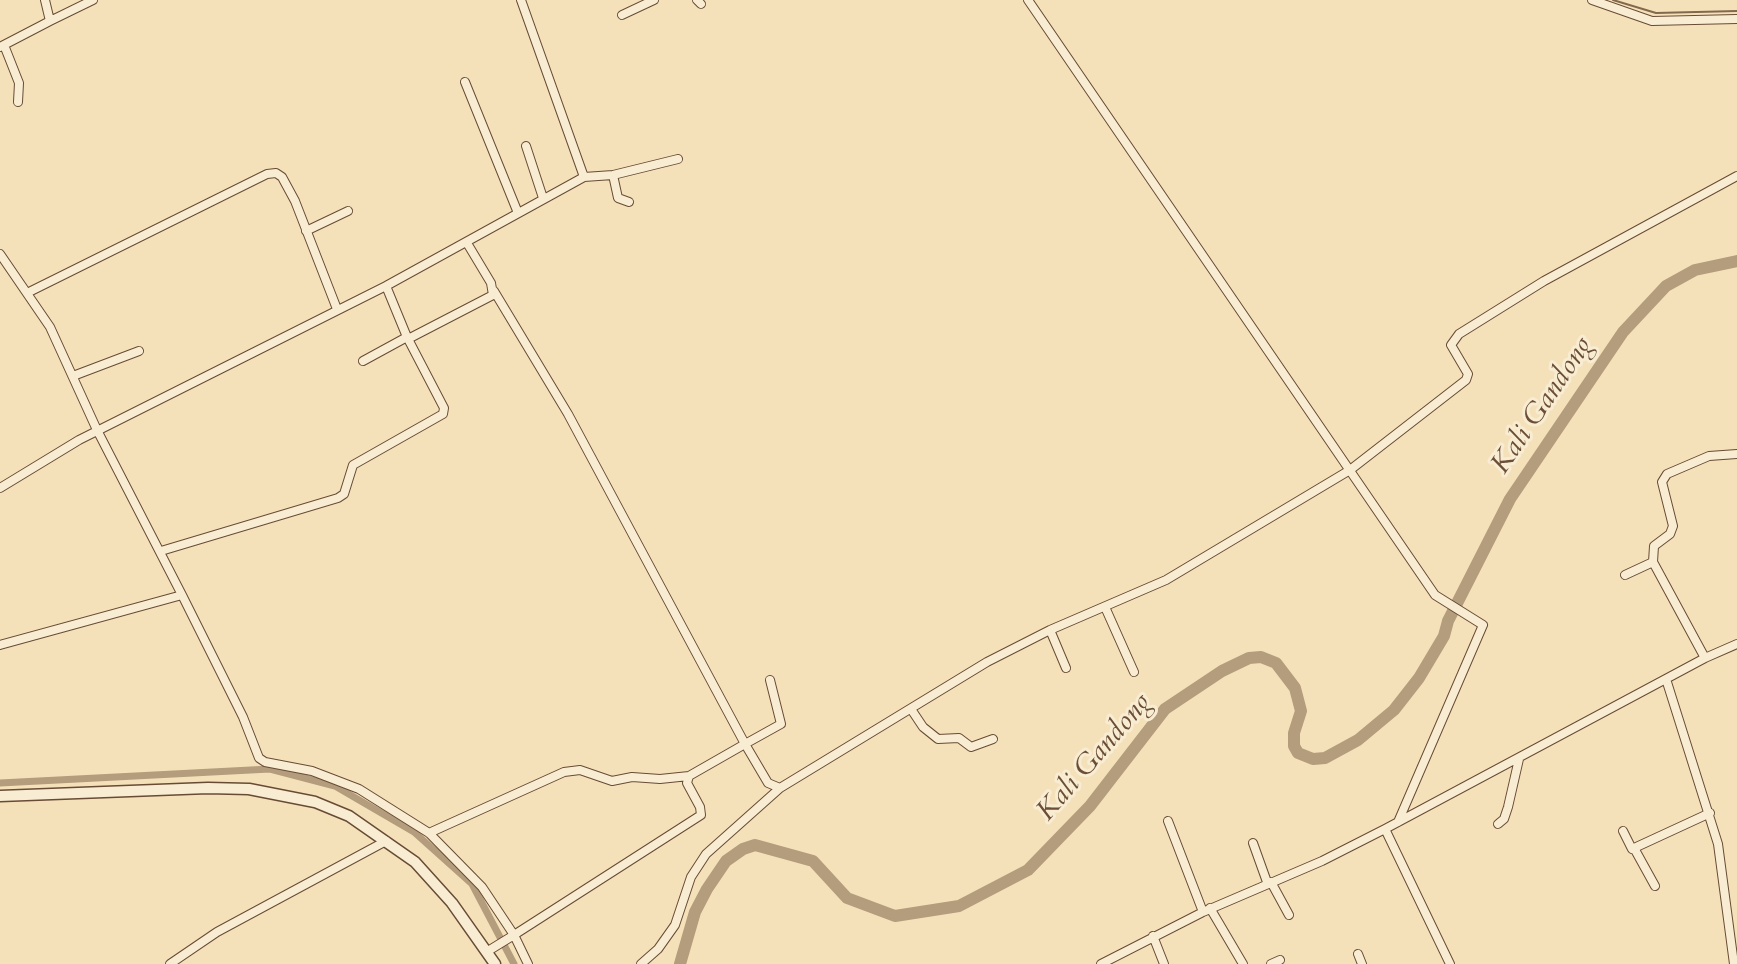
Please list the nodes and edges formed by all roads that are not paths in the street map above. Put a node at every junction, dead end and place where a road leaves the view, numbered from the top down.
1 (45, 0) edge
2 (93, 0) edge
3 (521, 0) edge
4 (654, 0) edge
5 (1028, 0) edge
6 (1592, 0) edge
7 (622, 15) dead end
8 (1737, 19) edge
9 (50, 21) junction
10 (2, 46) edge
11 (465, 82) dead end
12 (18, 102) dead end
13 (526, 146) dead end
14 (678, 159) dead end
15 (613, 175) junction
16 (1737, 176) edge
17 (584, 177) junction
18 (543, 198) junction
19 (629, 202) dead end
20 (348, 211) dead end
21 (517, 213) junction
22 (306, 231) junction
23 (467, 243) junction
24 (0, 254) edge
25 (386, 286) junction
26 (494, 291) junction
27 (27, 293) junction
28 (337, 309) junction
29 (407, 338) junction
30 (139, 351) dead end
31 (363, 361) dead end
32 (73, 376) junction
33 (97, 430) junction
34 (1737, 454) edge
35 (1350, 470) junction
36 (0, 488) edge
37 (161, 551) junction
38 (1653, 562) junction
39 (1625, 575) dead end
40 (182, 595) junction
41 (1105, 607) junction
42 (1050, 630) junction
43 (1737, 644) edge
44 (0, 645) edge
45 (1705, 658) junction
46 (1066, 668) dead end
47 (1134, 673) dead end
48 (1666, 679) junction
49 (770, 680) dead end
50 (911, 709) junction
51 (993, 739) dead end
52 (745, 744) junction
53 (1519, 759) junction
54 (689, 776) junction
55 (780, 788) junction
56 (0, 796) edge
57 (1710, 813) junction
58 (1168, 821) dead end
59 (1398, 822) junction
60 (1498, 824) dead end
61 (1385, 829) junction
62 (1623, 831) dead end
63 (429, 833) junction
64 (386, 841) junction
65 (1253, 843) dead end
66 (1634, 848) junction
67 (1269, 882) junction
68 (1655, 887) dead end
69 (1206, 910) junction
70 (1289, 915) dead end
71 (1153, 936) junction
72 (511, 937) junction
73 (491, 950) junction
74 (1358, 954) dead end
75 (1280, 960) dead end
76 (170, 964) edge
77 (495, 964) edge
78 (528, 964) edge
79 (641, 964) edge
80 (1101, 964) edge
81 (1164, 964) edge
82 (1242, 964) edge
83 (1271, 964) edge
84 (1362, 964) edge
85 (1450, 964) edge
86 (1734, 964) edge

1 - 9 street
2 - 9 street
3 - 17 street
4 - 7 street
5 - 35 street
6 - 8 street
9 - 10 street
10 - 12 street
11 - 21 street
13 - 18 street
14 - 15 street
15 - 17 street
15 - 19 street
16 - 35 street
17 - 18 street
18 - 21 street
20 - 22 street
21 - 23 street
22 - 27 street
22 - 28 street
23 - 25 street
23 - 26 street
24 - 27 street
25 - 28 street
25 - 29 street
26 - 29 street
26 - 52 street
27 - 32 street
28 - 33 street
29 - 31 street
29 - 37 street
30 - 32 street
32 - 33 street
33 - 36 street
33 - 37 street
34 - 38 street
35 - 41 street
35 - 59 street
37 - 40 street
38 - 39 street
38 - 45 street
40 - 44 street
40 - 63 street
41 - 42 street
41 - 47 street
42 - 46 street
42 - 50 street
43 - 45 street
45 - 48 street
48 - 53 street
48 - 57 street
49 - 52 street
50 - 51 street
50 - 55 street
52 - 54 street
52 - 55 street
53 - 59 street
53 - 60 street
54 - 63 street
54 - 72 street
55 - 79 street
56 - 64 street
57 - 66 street
57 - 86 street
58 - 69 street
59 - 61 street
61 - 67 street
61 - 85 street
62 - 66 street
63 - 72 street
64 - 73 street
64 - 76 street
65 - 67 street
66 - 68 street
67 - 69 street
67 - 70 street
69 - 71 street
69 - 82 street
71 - 80 street
71 - 81 street
72 - 73 street
72 - 78 street
73 - 77 street
74 - 84 street
75 - 83 street

